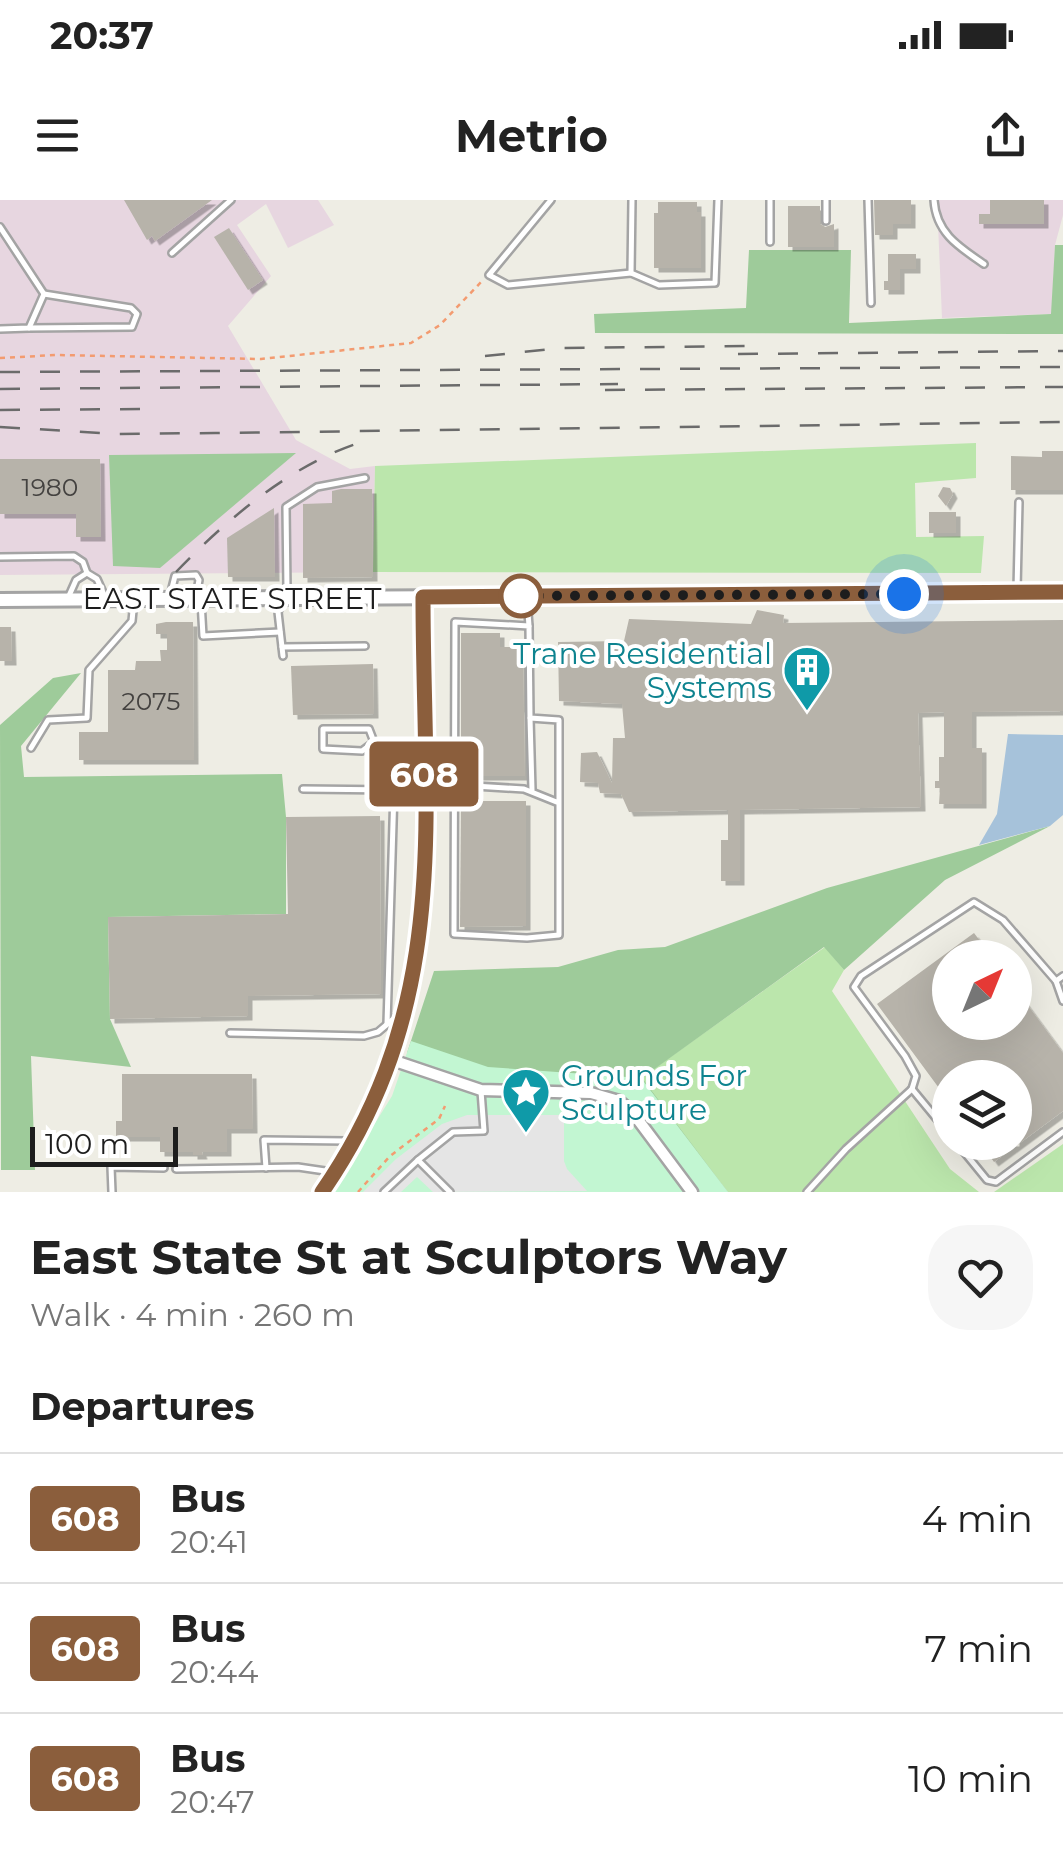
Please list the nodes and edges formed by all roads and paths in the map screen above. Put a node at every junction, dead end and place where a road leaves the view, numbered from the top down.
1 (231, 200) edge
2 (551, 200) edge
3 (632, 200) edge
4 (718, 200) edge
5 (770, 200) edge
6 (826, 200) edge
7 (868, 200) edge
8 (934, 200) edge
9 (826, 222) dead end
10 (0, 227) edge
11 (770, 242) dead end
12 (172, 253) dead end
13 (984, 264) dead end
14 (631, 273) junction
15 (489, 274) junction
16 (44, 294) junction
17 (870, 303) dead end
18 (0, 328) edge
19 (29, 328) junction
20 (0, 358) edge
21 (365, 478) dead end
22 (1019, 502) dead end
23 (0, 557) edge
24 (86, 572) junction
25 (1063, 592) edge
26 (1017, 593) junction
27 (527, 596) junction
28 (423, 597) junction
29 (284, 598) junction
30 (107, 599) junction
31 (134, 599) junction
32 (170, 599) junction
33 (198, 599) junction
34 (0, 600) edge
35 (67, 600) junction
36 (529, 626) junction
37 (280, 632) junction
38 (365, 646) dead end
39 (282, 647) junction
40 (283, 656) dead end
41 (530, 718) junction
42 (374, 742) junction
43 (424, 746) junction
44 (31, 748) dead end
45 (424, 785) junction
46 (454, 785) junction
47 (303, 790) dead end
48 (394, 790) junction
49 (532, 792) junction
50 (559, 803) junction
51 (1063, 976) edge
52 (1056, 982) junction
53 (1063, 1001) edge
54 (408, 1006) junction
55 (387, 1024) junction
56 (230, 1033) dead end
57 (392, 1060) junction
58 (912, 1089) junction
59 (481, 1090) junction
60 (445, 1106) dead end
61 (932, 1113) edge
62 (1063, 1132) edge
63 (354, 1141) junction
64 (1032, 1155) edge
65 (418, 1160) junction
66 (971, 1160) edge
67 (1025, 1160) edge
68 (164, 1168) dead end
69 (266, 1168) junction
70 (176, 1169) dead end
71 (335, 1173) junction
72 (112, 1192) edge
73 (322, 1192) edge
74 (358, 1192) edge
75 (384, 1192) edge
76 (450, 1192) edge
77 (692, 1192) edge
78 (807, 1192) edge

1 - 12 lane
2 - 15 lane
3 - 14 lane
4 - 14 lane
5 - 11 lane
6 - 9 lane
7 - 17 lane
8 - 13 lane
10 - 16 lane
14 - 15 lane
15 - 20 path
16 - 19 lane
16 - 19 lane
18 - 19 lane
21 - 29 lane
22 - 26 lane
23 - 24 lane
24 - 30 lane
24 - 35 lane
25 - 26 street, EAST STATE STREET
26 - 27 street, EAST STATE STREET
27 - 28 street, EAST STATE STREET
27 - 36 lane
28 - 29 street, EAST STATE STREET
28 - 43 street
29 - 33 street, EAST STATE STREET
29 - 37 lane
30 - 31 street, EAST STATE STREET
30 - 35 street, EAST STATE STREET
31 - 32 street, EAST STATE STREET
31 - 44 lane
32 - 33 street, EAST STATE STREET
32 - 33 lane
33 - 37 lane
34 - 35 street, EAST STATE STREET
36 - 41 lane
36 - 46 lane
37 - 39 lane
38 - 39 lane
39 - 40 lane
41 - 49 lane
41 - 50 lane
42 - 42 lane
42 - 43 lane
43 - 45 street
45 - 46 lane
45 - 48 lane
45 - 54 street
46 - 49 lane
46 - 50 lane
47 - 48 lane
48 - 55 lane
49 - 50 lane
51 - 52 lane
52 - 53 lane
52 - 58 lane
54 - 55 lane
54 - 57 street
55 - 56 lane
57 - 59 street
57 - 63 street
58 - 61 lane
58 - 78 lane
59 - 65 lane
59 - 77 street
60 - 74 path
62 - 64 lane
63 - 69 lane
63 - 71 street
65 - 75 lane
65 - 76 lane
66 - 67 lane
68 - 72 lane
69 - 70 lane
69 - 71 lane
71 - 73 street

